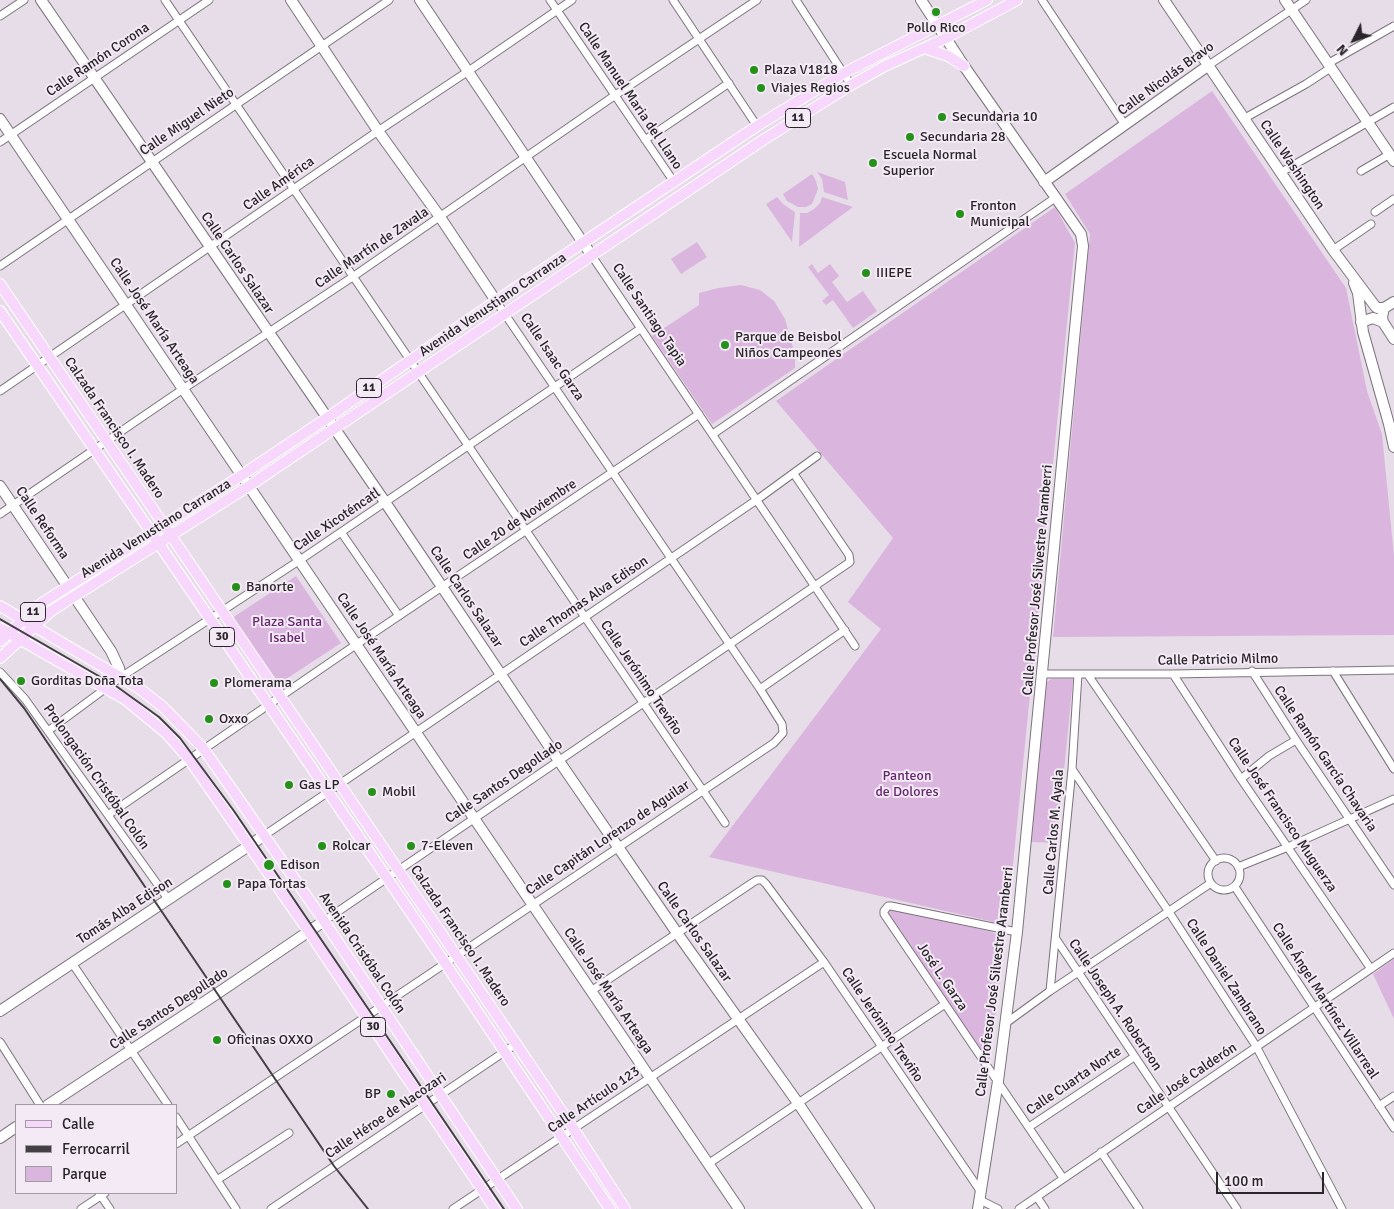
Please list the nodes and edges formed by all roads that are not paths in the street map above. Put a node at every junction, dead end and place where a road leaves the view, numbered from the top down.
1 (24, 0) edge
2 (41, 0) edge
3 (166, 0) edge
4 (209, 0) edge
5 (291, 0) edge
6 (388, 0) edge
7 (420, 0) edge
8 (550, 0) edge
9 (572, 0) edge
10 (673, 0) edge
11 (757, 0) edge
12 (796, 0) edge
13 (921, 0) edge
14 (987, 0) edge
15 (1017, 0) edge
16 (1042, 0) edge
17 (1164, 0) edge
18 (1306, 0) edge
19 (1288, 4) edge
20 (557, 11) junction
21 (0, 16) edge
22 (179, 20) junction
23 (938, 26) junction
24 (1394, 26) edge
25 (946, 38) junction
26 (700, 39) junction
27 (321, 47) junction
28 (924, 48) junction
29 (1209, 65) junction
30 (1330, 65) junction
31 (964, 66) junction
32 (468, 72) junction
33 (844, 73) junction
34 (94, 78) junction
35 (729, 83) junction
36 (851, 85) junction
37 (614, 96) junction
38 (236, 104) junction
39 (1394, 107) edge
40 (1245, 118) junction
41 (0, 119) edge
42 (1369, 122) junction
43 (1125, 125) junction
44 (757, 126) junction
45 (378, 130) junction
46 (11, 134) junction
47 (645, 140) junction
48 (0, 142) edge
49 (1392, 157) edge
50 (525, 158) junction
51 (152, 162) junction
52 (1361, 171) dead end
53 (1280, 173) junction
54 (674, 182) junction
55 (1044, 182) junction
56 (294, 189) junction
57 (1055, 198) junction
58 (1394, 198) edge
59 (1375, 212) dead end
60 (440, 217) junction
61 (68, 218) junction
62 (1371, 224) dead end
63 (582, 242) junction
64 (210, 247) junction
65 (1333, 250) junction
66 (592, 256) junction
67 (0, 266) edge
68 (1352, 275) junction
69 (354, 276) junction
70 (0, 284) edge
71 (496, 301) junction
72 (1394, 302) edge
73 (126, 304) junction
74 (1384, 308) junction
75 (0, 311) edge
76 (506, 313) junction
77 (1361, 322) junction
78 (1383, 322) junction
79 (640, 329) junction
80 (268, 332) junction
81 (1394, 339) edge
82 (50, 357) junction
83 (410, 360) junction
84 (38, 366) junction
85 (418, 372) junction
86 (556, 387) junction
87 (183, 389) junction
88 (0, 391) edge
89 (699, 414) junction
90 (327, 418) junction
91 (1392, 422) edge
92 (334, 429) junction
93 (713, 434) junction
94 (107, 441) junction
95 (468, 445) junction
96 (1394, 447) edge
97 (94, 449) junction
98 (817, 456) dead end
99 (613, 473) junction
100 (794, 474) junction
101 (242, 475) junction
102 (0, 486) edge
103 (249, 486) junction
104 (758, 499) junction
105 (385, 502) junction
106 (13, 505) junction
107 (0, 514) edge
108 (164, 524) junction
109 (526, 531) junction
110 (341, 532) junction
111 (151, 533) junction
112 (171, 536) junction
113 (158, 544) junction
114 (671, 558) junction
115 (300, 560) junction
116 (68, 586) junction
117 (816, 586) junction
118 (443, 587) junction
119 (75, 596) junction
120 (0, 606) edge
121 (223, 611) junction
122 (398, 616) junction
123 (584, 617) junction
124 (210, 619) junction
125 (23, 621) junction
126 (34, 627) junction
127 (845, 630) junction
128 (4, 631) edge
129 (0, 640) edge
130 (20, 640) junction
131 (357, 644) junction
132 (730, 644) junction
133 (855, 646) dead end
134 (0, 658) edge
135 (1394, 670) edge
136 (1333, 671) junction
137 (0, 672) edge
138 (1252, 672) junction
139 (502, 674) junction
140 (1043, 674) junction
141 (1078, 674) junction
142 (1088, 674) junction
143 (1173, 674) junction
144 (121, 677) junction
145 (106, 688) junction
146 (760, 689) junction
147 (280, 696) junction
148 (644, 703) junction
149 (268, 704) junction
150 (48, 731) junction
151 (416, 732) junction
152 (783, 733) joint
153 (1296, 740) junction
154 (204, 748) junction
155 (188, 759) junction
156 (559, 761) junction
157 (1072, 769) junction
158 (1394, 769) edge
159 (1241, 778) junction
160 (340, 784) junction
161 (702, 790) junction
162 (328, 792) junction
163 (1394, 799) edge
164 (108, 815) junction
165 (474, 819) junction
166 (1349, 819) junction
167 (725, 823) dead end
168 (265, 835) junction
169 (249, 845) junction
170 (618, 846) junction
171 (1288, 847) junction
172 (1216, 861) junction
173 (1238, 867) junction
174 (399, 870) junction
175 (387, 878) junction
176 (1211, 884) junction
177 (1394, 884) edge
178 (1235, 887) junction
179 (168, 900) junction
180 (532, 904) junction
181 (1169, 912) junction
182 (324, 921) junction
183 (309, 932) junction
184 (1017, 932) junction
185 (678, 933) junction
186 (1056, 939) junction
187 (1394, 953) edge
188 (456, 955) junction
189 (824, 962) junction
190 (72, 963) junction
191 (445, 963) junction
192 (1370, 969) junction
193 (1079, 972) junction
194 (592, 991) junction
195 (1050, 991) junction
196 (945, 1004) junction
197 (382, 1006) junction
198 (1314, 1008) junction
199 (0, 1011) edge
200 (367, 1017) junction
201 (738, 1019) junction
202 (1006, 1022) junction
203 (0, 1042) edge
204 (516, 1044) junction
205 (881, 1046) junction
206 (1256, 1046) junction
207 (131, 1050) junction
208 (504, 1052) junction
209 (1134, 1057) junction
210 (650, 1078) junction
211 (998, 1081) junction
212 (440, 1095) junction
213 (1394, 1096) edge
214 (798, 1103) junction
215 (39, 1104) edge
216 (50, 1104) edge
217 (167, 1104) edge
218 (426, 1105) junction
219 (1379, 1106) junction
220 (1168, 1107) junction
221 (178, 1120) edge
222 (1029, 1127) junction
223 (15, 1128) edge
224 (573, 1128) junction
225 (1394, 1128) edge
226 (289, 1133) dead end
227 (189, 1136) junction
228 (562, 1136) junction
229 (0, 1138) edge
230 (178, 1143) edge
231 (1101, 1152) junction
232 (708, 1164) junction
233 (1063, 1178) junction
234 (217, 1180) junction
235 (498, 1180) junction
236 (483, 1190) junction
237 (102, 1194) edge
238 (1037, 1197) junction
239 (980, 1200) edge
240 (81, 1209) edge
241 (110, 1209) edge
242 (236, 1209) edge
243 (271, 1209) edge
244 (453, 1209) edge
245 (496, 1209) edge
246 (517, 1209) edge
247 (610, 1209) edge
248 (625, 1209) edge
249 (739, 1209) edge
250 (869, 1209) edge
251 (998, 1209) edge
252 (1019, 1209) edge
253 (1045, 1209) edge
254 (1139, 1209) edge
255 (1237, 1209) edge
256 (1342, 1209) edge

1 - 21 street
2 - 34 street, Calle Carlos Salazar
3 - 22 street, Calle Jerónimo Treviño
4 - 22 street, Calle Ramón Corona
5 - 27 street, Calle Isaac Garza
6 - 27 street, Calle Miguel Nieto
7 - 32 street, Calle Santiago Tapia
8 - 20 street, Calle Manuel Maria del Llano
9 - 20 street, Calle América
10 - 26 street
11 - 26 street, Calle Martín de Zavala
12 - 33 street
13 - 23 street, Calle Profesor José Silvestre Aramberri
14 - 23 main road, Avenida Venustiano Carranza / 11
15 - 25 main road, Avenida Venustiano Carranza / 11
16 - 43 street
17 - 29 street, Calle Washington
18 - 19 street, Calle Nicolás Bravo
19 - 29 street, Calle Nicolás Bravo
19 - 30 street
20 - 32 street, Calle América
20 - 37 street, Calle Manuel Maria del Llano
22 - 34 street, Calle Ramón Corona
22 - 38 street, Calle Jerónimo Treviño
23 - 25 street, Calle Profesor José Silvestre Aramberri
23 - 33 main road, Avenida Venustiano Carranza / 11
24 - 30 street
25 - 28 main road, Avenida Venustiano Carranza / 11
25 - 31 street, Calle Profesor José Silvestre Aramberri
26 - 35 street
26 - 37 street, Calle Martín de Zavala
27 - 38 street, Calle Miguel Nieto
27 - 45 street, Calle Isaac Garza
28 - 31 main road
28 - 36 main road, Avenida Venustiano Carranza / 11
29 - 40 street, Calle Washington
29 - 43 street, Calle Nicolás Bravo
30 - 40 street
30 - 42 street
31 - 55 street, Calle Profesor José Silvestre Aramberri
32 - 45 street, Calle América
32 - 50 street, Calle Santiago Tapia
33 - 36 street
33 - 44 main road, Avenida Venustiano Carranza / 11
34 - 46 street, Calle Ramón Corona
34 - 51 street, Calle Carlos Salazar
35 - 44 street
35 - 47 street
36 - 66 main road, Avenida Venustiano Carranza / 11
37 - 47 street, Calle Manuel Maria del Llano
37 - 50 street, Calle Martín de Zavala
38 - 51 street, Calle Miguel Nieto
38 - 56 street, Calle Jerónimo Treviño
39 - 42 street
40 - 53 street, Calle Washington
41 - 46 street, Calle José María Arteaga
42 - 49 street
42 - 53 street
43 - 55 street, Calle Nicolás Bravo
44 - 54 main road, Avenida Venustiano Carranza / 11
45 - 56 street, Calle América
45 - 60 street, Calle Isaac Garza
46 - 48 street, Calle Ramón Corona
46 - 61 street, Calle José María Arteaga
47 - 54 street, Calle Manuel Maria del Llano
49 - 52 street
50 - 60 street, Calle Martín de Zavala
50 - 63 street, Calle Santiago Tapia
51 - 61 street, Calle Miguel Nieto
51 - 64 street, Calle Carlos Salazar
53 - 65 street, Calle Washington
54 - 63 main road, Avenida Venustiano Carranza / 11
55 - 57 street, Calle Profesor José Silvestre Aramberri
56 - 64 street, Calle América
56 - 69 street, Calle Jerónimo Treviño
57 - 93 street
57 - 140 street, Calle Profesor José Silvestre Aramberri
58 - 59 street
60 - 69 street, Calle Martín de Zavala
60 - 71 street, Calle Isaac Garza
61 - 67 street, Calle Miguel Nieto
61 - 73 street, Calle José María Arteaga
62 - 65 street
63 - 66 street, Calle Santiago Tapia
63 - 71 main road, Avenida Venustiano Carranza / 11
64 - 73 street, Calle América
64 - 80 street, Calle Carlos Salazar
65 - 68 street, Calle Washington
66 - 76 main road, Avenida Venustiano Carranza / 11
66 - 79 street, Calle Santiago Tapia
68 - 74 street, Calle Washington
68 - 77 street
69 - 80 street, Calle Martín de Zavala
69 - 83 street, Calle Jerónimo Treviño
70 - 82 main road, Calzada Francisco I. Madero / 30
71 - 76 street, Calle Isaac Garza
71 - 83 main road, Avenida Venustiano Carranza / 11
72 - 74 street
73 - 82 street, Calle América
73 - 87 street, Calle José María Arteaga
74 - 78 street
75 - 84 main road, Calzada Francisco I. Madero / 30
76 - 85 main road, Avenida Venustiano Carranza / 11
76 - 86 street, Calle Isaac Garza
77 - 78 street
77 - 91 street
78 - 81 street
79 - 86 street, Calle Xicoténcatl
79 - 89 street, Calle Santiago Tapia
80 - 87 street, Calle Martín de Zavala
80 - 90 street, Calle Carlos Salazar
82 - 84 street, Calle América
82 - 94 main road, Calzada Francisco I. Madero / 30
83 - 85 street, Calle Jerónimo Treviño
83 - 90 main road, Avenida Venustiano Carranza / 11
84 - 88 street, Calle América
84 - 97 main road, Calzada Francisco I. Madero / 30
85 - 92 main road, Avenida Venustiano Carranza / 11
85 - 95 street, Calle Jerónimo Treviño
86 - 95 street, Calle Xicoténcatl
86 - 99 street, Calle Isaac Garza
87 - 94 street, Calle Martín de Zavala
87 - 101 street, Calle José María Arteaga
89 - 93 street, Calle Santiago Tapia
89 - 99 street, Calle 20 de Noviembre
90 - 92 street, Calle Carlos Salazar
90 - 101 main road, Avenida Venustiano Carranza / 11
91 - 96 street
92 - 103 main road, Avenida Venustiano Carranza / 11
92 - 105 street, Calle Carlos Salazar
93 - 104 street, Calle Santiago Tapia
94 - 97 street, Calle Martín de Zavala
94 - 108 main road, Calzada Francisco I. Madero / 30
95 - 105 street, Calle Xicoténcatl
95 - 109 street, Calle Jerónimo Treviño
97 - 106 street, Calle Martín de Zavala
97 - 111 main road, Calzada Francisco I. Madero / 30
98 - 100 street, Calle Thomas Alva Edison
99 - 109 street, Calle 20 de Noviembre
99 - 114 street, Calle Isaac Garza
100 - 104 street, Calle Thomas Alva Edison
100 - 117 street, Calle Santos Degollado
101 - 103 street, Calle José María Arteaga
101 - 108 main road, Avenida Venustiano Carranza / 11
102 - 106 street, Calle Reforma
103 - 112 main road, Avenida Venustiano Carranza / 11
103 - 115 street, Calle José María Arteaga
104 - 114 street, Calle Thomas Alva Edison
104 - 117 street, Calle Santiago Tapia
105 - 110 street, Calle Xicoténcatl
105 - 118 street, Calle Carlos Salazar
106 - 107 street, Calle Martín de Zavala
106 - 116 street, Calle Reforma
108 - 111 main road, Avenida Venustiano Carranza / 11
108 - 112 main road, Calzada Francisco I. Madero / 30
109 - 118 street, Calle 20 de Noviembre
109 - 123 street, Calle Jerónimo Treviño
110 - 115 street, Calle Xicoténcatl
110 - 122 street
111 - 113 main road, Calzada Francisco I. Madero / 30
111 - 116 main road, Avenida Venustiano Carranza / 11
112 - 113 main road, Avenida Venustiano Carranza / 11
112 - 121 main road, Calzada Francisco I. Madero / 30
113 - 119 main road, Avenida Venustiano Carranza / 11
113 - 124 main road, Calzada Francisco I. Madero / 30
114 - 123 street, Calle Thomas Alva Edison
114 - 132 street, Calle Isaac Garza
115 - 121 street, Calle Xicoténcatl
115 - 131 street, Calle José María Arteaga
116 - 119 street, Calle Reforma
116 - 125 main road, Avenida Venustiano Carranza / 11
117 - 127 street, Calle Santiago Tapia
117 - 132 street, Calle Santos Degollado
118 - 122 street, Calle 20 de Noviembre
118 - 139 street, Calle Carlos Salazar
119 - 126 main road, Avenida Venustiano Carranza / 11
119 - 144 street, Calle Reforma
120 - 125 main road, Avenida Cristóbal Colón / 30
121 - 124 street, Calle Xicoténcatl
121 - 147 main road, Calzada Francisco I. Madero / 30
122 - 131 street, Calle 20 de Noviembre
123 - 139 street, Calle Thomas Alva Edison
123 - 148 street, Calle Jerónimo Treviño
124 - 144 street, Calle Xicoténcatl
124 - 149 main road, Calzada Francisco I. Madero / 30
125 - 126 main road, Avenida Cristóbal Colón / 30
125 - 128 main road, Avenida Venustiano Carranza / 11
126 - 130 main road, Avenida Venustiano Carranza / 11
126 - 144 main road, Avenida Cristóbal Colón / 30
127 - 133 street, Calle Santiago Tapia
127 - 146 street
128 - 129 main road, Avenida Venustiano Carranza / 11
128 - 130 main road, 30
130 - 134 main road, Avenida Venustiano Carranza / 11
130 - 145 main road, 30
131 - 147 street, Calle 20 de Noviembre
131 - 151 street, Calle José María Arteaga
132 - 146 street, Calle Isaac Garza
132 - 148 street, Calle Santos Degollado
135 - 136 street, Calle Patricio Milmo
136 - 138 street, Calle Patricio Milmo
136 - 158 street
137 - 150 street, Prolongación Cristóbal Colón
138 - 143 street, Calle Patricio Milmo
138 - 153 street, Calle Ramón García Chavaria
139 - 151 street, Calle Thomas Alva Edison
139 - 156 street, Calle Carlos Salazar
140 - 141 street, Calle Patricio Milmo
140 - 184 street, Calle Profesor José Silvestre Aramberri
141 - 142 street, Calle Patricio Milmo
141 - 157 street, Calle Carlos M. Ayala
142 - 143 street, Calle Patricio Milmo
142 - 172 street
143 - 159 street, Calle José Francisco Muguerza
144 - 145 street, Calle Xicoténcatl
144 - 154 main road, Avenida Cristóbal Colón / 30
145 - 150 street, Calle Xicoténcatl
145 - 155 main road, 30
146 - 152 street, Calle Isaac Garza
147 - 149 street, Calle 20 de Noviembre
147 - 160 main road, Calzada Francisco I. Madero / 30
148 - 156 street, Calle Santos Degollado
148 - 161 street, Calle Jerónimo Treviño
149 - 154 street, Calle 20 de Noviembre
149 - 162 main road, Calzada Francisco I. Madero / 30
150 - 164 street, Prolongación Cristóbal Colón
151 - 160 street, Calle Thomas Alva Edison
151 - 165 street, Calle José María Arteaga
152 - 161 street, Calle Capitán Lorenzo de Aguilar
153 - 159 street
153 - 166 street, Calle Ramón García Chavaria
154 - 155 street, Calle 20 de Noviembre
154 - 168 main road, Avenida Cristóbal Colón / 30
155 - 164 street, Calle 20 de Noviembre
155 - 169 main road, 30
156 - 165 street, Calle Santos Degollado
156 - 170 street, Calle Carlos Salazar
157 - 181 street, Calle Daniel Zambrano
157 - 186 street, Calle Carlos M. Ayala
159 - 171 street, Calle José Francisco Muguerza
160 - 162 street, Calle Thomas Alva Edison
160 - 174 main road, Calzada Francisco I. Madero / 30
161 - 167 street, Calle Jerónimo Treviño
161 - 170 street, Calle Capitán Lorenzo de Aguilar
162 - 168 street, Calle Thomas Alva Edison
162 - 175 main road, Calzada Francisco I. Madero / 30
163 - 166 street
164 - 179 street, Prolongación Cristóbal Colón
165 - 174 street, Calle Santos Degollado
165 - 180 street, Calle José María Arteaga
166 - 171 street
166 - 177 street, Calle Ramón García Chavaria
168 - 169 street, Tomás Alba Edison
168 - 182 main road, Avenida Cristóbal Colón / 30
169 - 179 street, Tomás Alba Edison
169 - 183 main road, 30
170 - 180 street, Calle Capitán Lorenzo de Aguilar
170 - 185 street, Calle Carlos Salazar
171 - 173 street
171 - 192 street, Calle José Francisco Muguerza
172 - 173 street
172 - 176 street
173 - 178 street
174 - 175 street, Calle Santos Degollado
174 - 188 main road, Calzada Francisco I. Madero / 30
175 - 182 street, Calle Santos Degollado
175 - 191 main road, Calzada Francisco I. Madero / 30
176 - 178 street
176 - 181 street
178 - 198 street, Calle Ángel Martínez Villarreal
179 - 190 street, Tomás Alba Edison
180 - 188 street, Calle Capitán Lorenzo de Aguilar
180 - 194 street, Calle José María Arteaga
181 - 193 street
181 - 206 street, Calle Daniel Zambrano
182 - 183 street, Calle Santos Degollado
182 - 197 main road, Avenida Cristóbal Colón / 30
183 - 200 main road, 30
183 - 207 street, Calle Santos Degollado
184 - 196 street, José L. Garza
184 - 202 street, Calle Profesor José Silvestre Aramberri
185 - 189 street, Calle Jerónimo Treviño
185 - 194 street
185 - 201 street, Calle Carlos Salazar
186 - 193 street, Calle Joseph A. Robertson
186 - 195 street, Calle Carlos M. Ayala
187 - 192 street, Calle José Calderón
188 - 191 street, Calle Capitán Lorenzo de Aguilar
188 - 204 main road, Calzada Francisco I. Madero / 30
189 - 201 street, Calle Artículo 123
189 - 205 street, Calle Jerónimo Treviño
190 - 199 street, Tomás Alba Edison
190 - 207 street
191 - 197 street
191 - 208 main road, Calzada Francisco I. Madero / 30
192 - 198 street, Calle José Calderón
193 - 195 street
193 - 209 street, Calle Joseph A. Robertson
194 - 210 street, Calle José María Arteaga
195 - 202 street
196 - 205 street
196 - 211 street, José L. Garza
197 - 200 street
197 - 212 main road, Avenida Cristóbal Colón / 30
198 - 206 street, Calle José Calderón
198 - 219 street, Calle Ángel Martínez Villarreal
200 - 218 main road, 30
200 - 227 street
201 - 210 street, Calle Artículo 123
201 - 214 street, Calle Carlos Salazar
202 - 211 street, Calle Profesor José Silvestre Aramberri
203 - 215 street
204 - 208 street, Calle Héroe de Nacozari
204 - 224 main road, Calzada Francisco I. Madero / 30
205 - 214 street
205 - 239 street, Calle Jerónimo Treviño
206 - 220 street, Calle José Calderón
206 - 256 street, Calle Daniel Zambrano
207 - 216 street, Calle Santos Degollado
207 - 217 street
208 - 212 street, Calle Héroe de Nacozari
208 - 228 main road, Calzada Francisco I. Madero / 30
209 - 220 street, Calle Joseph A. Robertson
209 - 222 street, Calle Cuarta Norte
210 - 224 street, Calle Artículo 123
210 - 232 street, Calle José María Arteaga
211 - 222 street, José L. Garza
211 - 239 street, Calle Profesor José Silvestre Aramberri
212 - 218 street, Calle Héroe de Nacozari
212 - 235 main road, Avenida Cristóbal Colón / 30
213 - 219 street
214 - 232 street
214 - 250 street, Calle Carlos Salazar
218 - 236 main road, 30
218 - 243 street, Calle Héroe de Nacozari
219 - 225 street, Calle Ángel Martínez Villarreal
220 - 231 street, Calle José Calderón
220 - 255 street, Calle Joseph A. Robertson
221 - 227 street
222 - 233 street, José L. Garza
223 - 229 street
224 - 228 street, Calle Artículo 123
224 - 248 main road, Calzada Francisco I. Madero / 30
226 - 234 street
227 - 230 street
227 - 234 street
228 - 235 street, Calle Artículo 123
228 - 247 main road, Calzada Francisco I. Madero / 30
231 - 233 street, Calle José Calderón
231 - 254 street
232 - 249 street, Calle José María Arteaga
233 - 238 street, Calle José Calderón
234 - 242 street
235 - 236 street, Calle Artículo 123
235 - 246 main road, Avenida Cristóbal Colón / 30
236 - 244 street, Calle Artículo 123
236 - 245 main road, 30
237 - 240 street
237 - 241 street
238 - 252 street, Calle José Calderón
238 - 253 street
239 - 251 street

